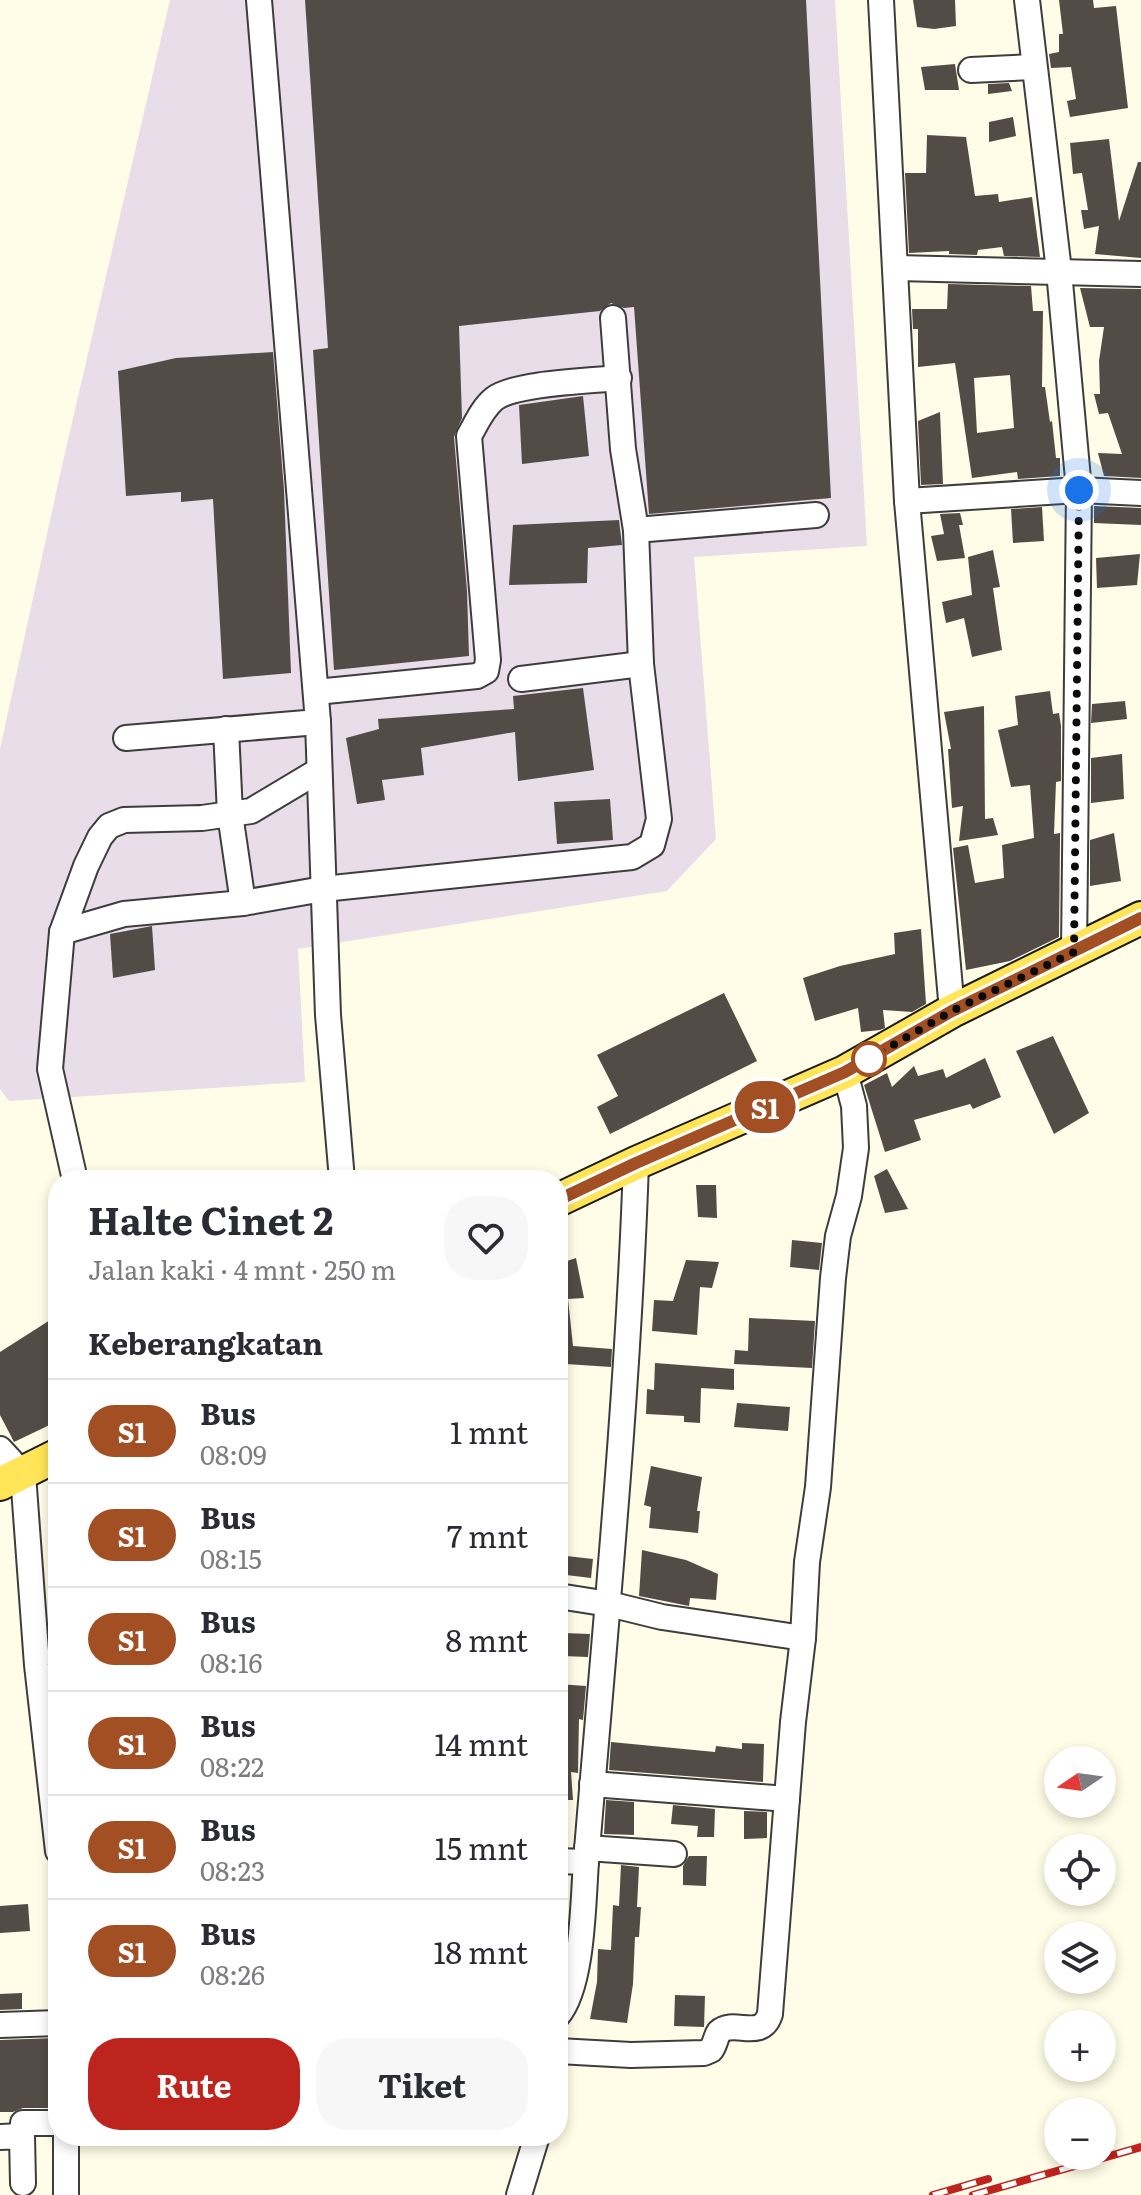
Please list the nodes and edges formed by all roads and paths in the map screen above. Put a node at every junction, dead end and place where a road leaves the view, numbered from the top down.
1 (259, 0) edge
2 (881, 0) edge
3 (1027, 0) edge
4 (1034, 67) junction
5 (971, 70) dead end
6 (897, 268) junction
7 (1059, 271) junction
8 (1141, 274) edge
9 (613, 318) dead end
10 (619, 378) junction
11 (1079, 490) junction
12 (1141, 493) edge
13 (907, 501) junction
14 (816, 515) dead end
15 (636, 530) junction
16 (641, 664) junction
17 (521, 679) dead end
18 (316, 692) junction
19 (318, 722) junction
20 (226, 729) junction
21 (126, 738) dead end
22 (318, 771) junction
23 (230, 814) junction
24 (323, 889) junction
25 (243, 903) junction
26 (1141, 918) edge
27 (62, 932) junction
28 (1074, 952) junction
29 (952, 1011) junction
30 (845, 1072) junction
31 (636, 1163) junction
32 (73, 1170) edge
33 (341, 1170) edge
34 (568, 1195) edge
35 (0, 1449) edge
36 (48, 1460) edge
37 (12, 1479) edge
38 (568, 1598) edge
39 (609, 1604) junction
40 (803, 1638) junction
41 (47, 1664) edge
42 (592, 1784) junction
43 (787, 1799) junction
44 (674, 1854) dead end
45 (586, 1855) junction
46 (568, 1859) edge
47 (568, 1996) edge
48 (48, 2023) edge
49 (0, 2025) edge
50 (568, 2057) edge
51 (48, 2123) edge
52 (11, 2136) edge
53 (66, 2146) edge
54 (534, 2146) edge
55 (23, 2183) dead end
56 (66, 2195) edge
57 (519, 2195) edge

1 - 18 street
2 - 6 street
3 - 4 street
4 - 5 street
4 - 7 street
6 - 7 street
6 - 13 street
7 - 8 street
7 - 11 street
9 - 10 street
10 - 15 street
10 - 18 street
11 - 12 street
11 - 13 street
11 - 28 street
13 - 29 street
14 - 15 street
15 - 16 street
16 - 17 street
16 - 24 street
18 - 19 street
19 - 20 street
19 - 22 street
20 - 21 street
20 - 23 street
22 - 23 street
22 - 24 street
23 - 25 street
23 - 27 street
24 - 25 street
24 - 33 street
25 - 27 street
26 - 28 main road
27 - 32 street
28 - 29 main road
29 - 30 main road
30 - 31 main road
30 - 40 street
31 - 34 main road
31 - 39 street
35 - 37 street
36 - 37 main road
37 - 41 street
38 - 39 street
39 - 40 street
39 - 42 street
40 - 43 street
42 - 43 street
42 - 45 street
43 - 50 street
44 - 45 street
45 - 46 street
45 - 47 street
48 - 49 street
51 - 52 street
52 - 55 street
53 - 56 street
54 - 57 street

